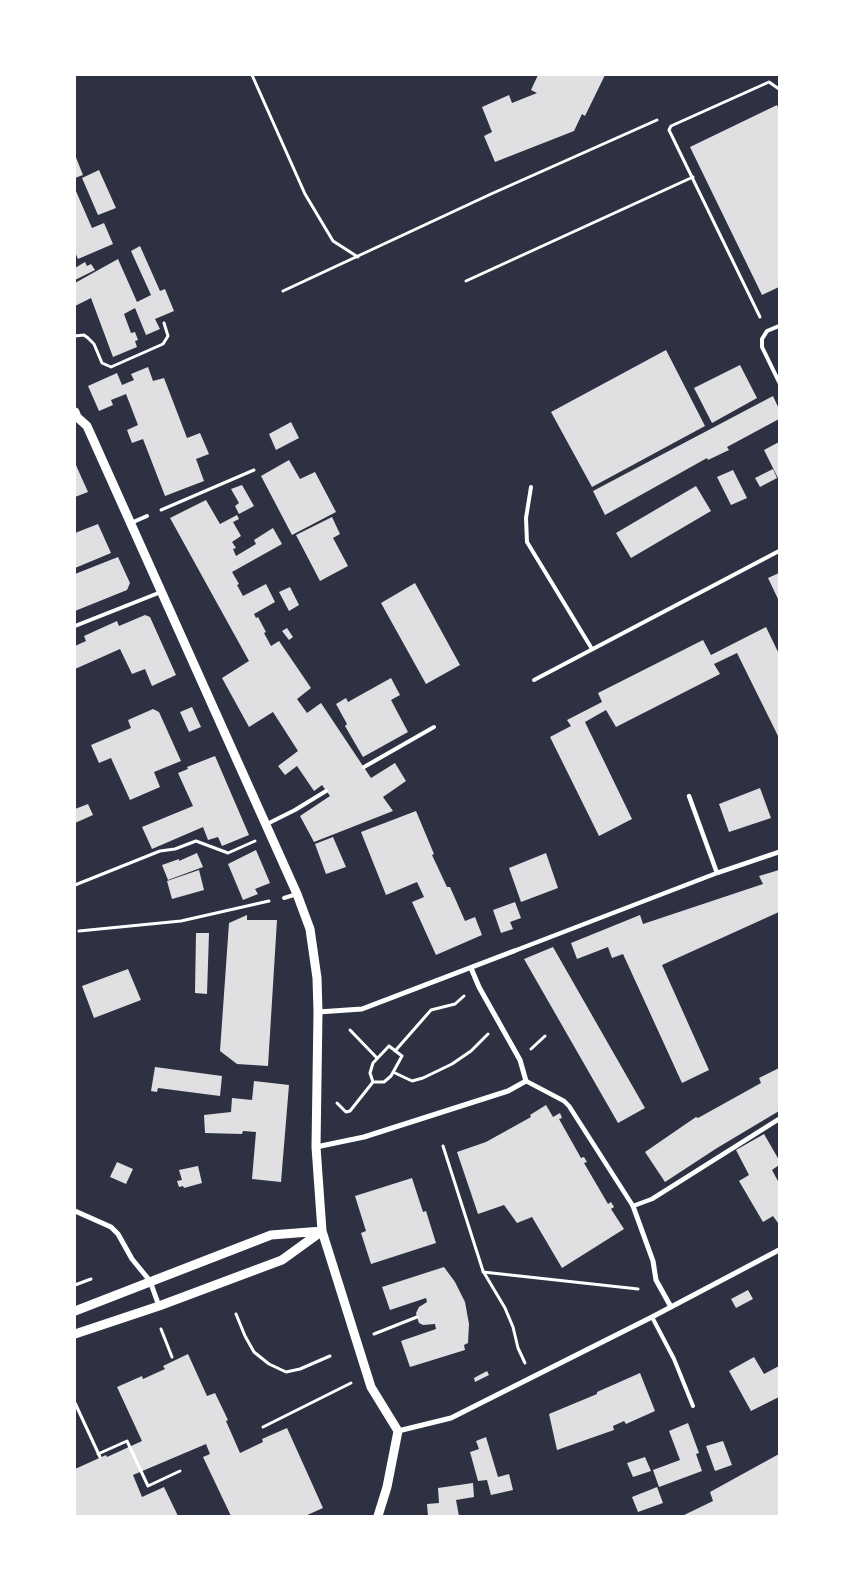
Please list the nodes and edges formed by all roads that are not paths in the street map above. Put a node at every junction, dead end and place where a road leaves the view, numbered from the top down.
1 (779, 326) edge
2 (779, 382) edge
3 (75, 412) edge
4 (532, 487) dead end
5 (147, 516) road end
6 (130, 524) junction
7 (779, 551) edge
8 (161, 592) junction
9 (75, 626) edge
10 (592, 649) junction
11 (534, 680) dead end
12 (434, 727) dead end
13 (364, 767) dead end
14 (326, 790) dead end
15 (689, 796) dead end
16 (266, 825) junction
17 (779, 852) edge
18 (717, 873) junction
19 (297, 894) junction
20 (284, 898) road end
21 (514, 951) joint
22 (471, 968) junction
23 (318, 1012) junction
24 (526, 1081) junction
25 (779, 1119) edge
26 (316, 1147) junction
27 (633, 1206) junction
28 (75, 1211) edge
29 (322, 1230) junction
30 (779, 1251) edge
31 (150, 1281) junction
32 (160, 1306) junction
33 (670, 1308) junction
34 (75, 1311) edge
35 (652, 1317) junction
36 (75, 1334) edge
37 (693, 1406) dead end
38 (398, 1431) junction
39 (378, 1516) edge

1 - 2 lane
3 - 6 street
4 - 10 lane
5 - 6 lane
6 - 8 street
7 - 10 lane
8 - 9 lane
8 - 16 street
10 - 11 lane
12 - 13 lane
14 - 16 lane
15 - 18 street
16 - 19 street
17 - 18 street
18 - 21 street
19 - 20 lane
19 - 23 street
21 - 22 street
22 - 23 street
22 - 24 street
23 - 26 street
24 - 26 street
24 - 27 street
25 - 27 street
26 - 29 street
27 - 33 street
28 - 31 street
29 - 31 street
29 - 32 street
29 - 38 street
30 - 33 street
31 - 32 street
31 - 34 street
32 - 36 street
33 - 35 street
35 - 37 lane
35 - 38 street
38 - 39 street

